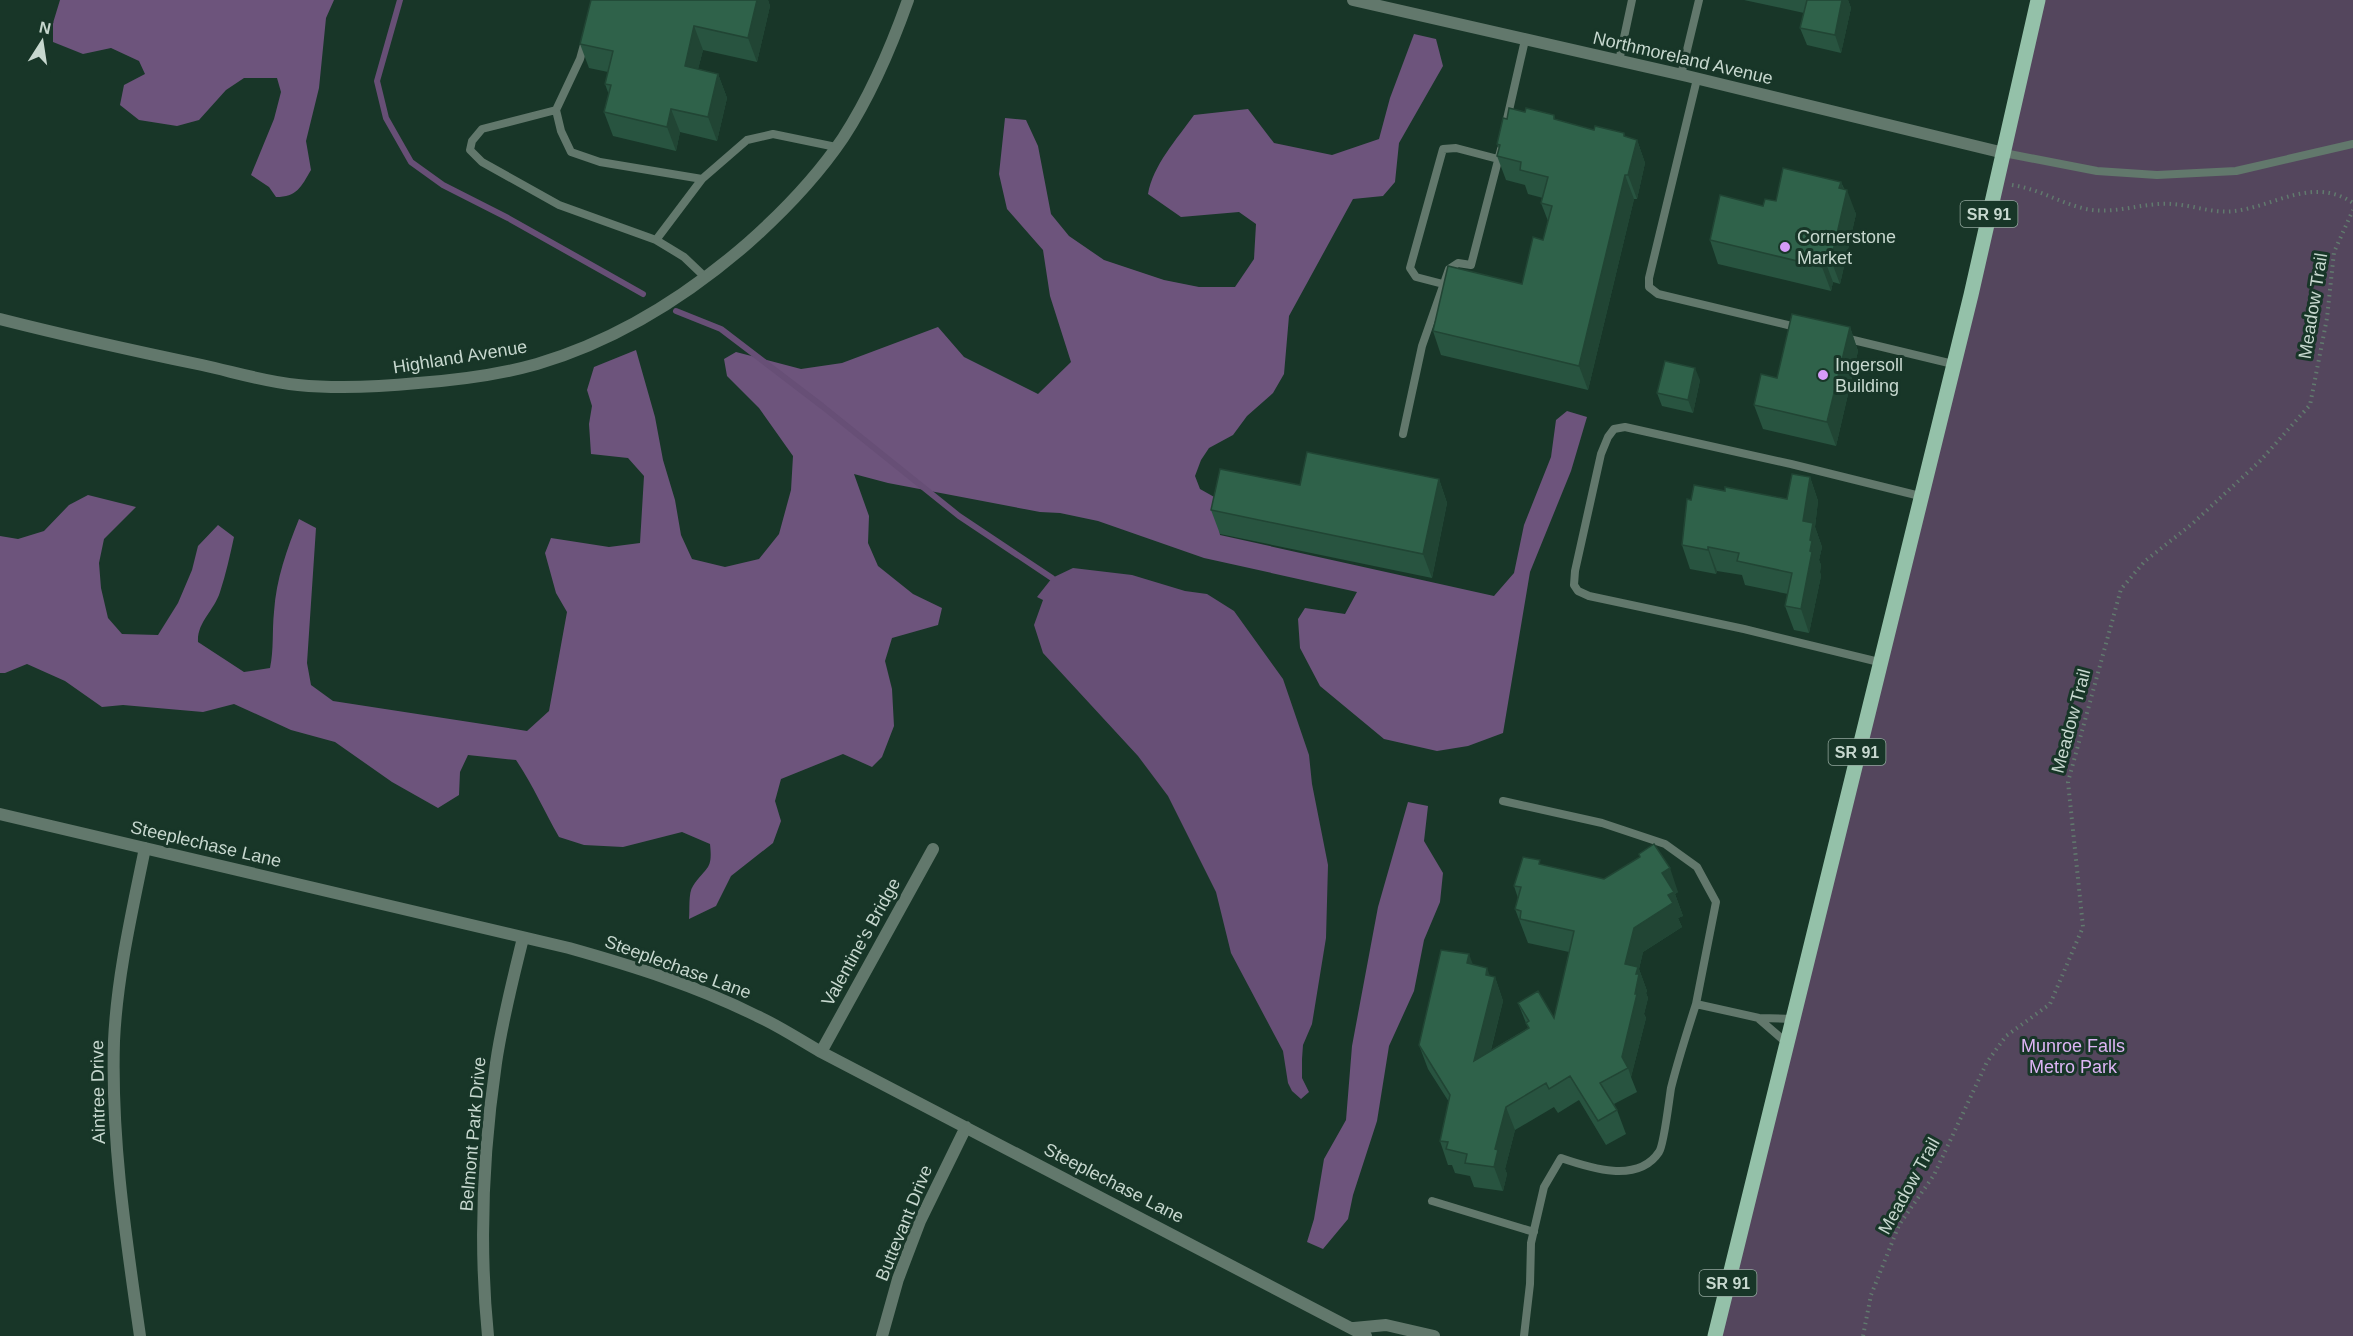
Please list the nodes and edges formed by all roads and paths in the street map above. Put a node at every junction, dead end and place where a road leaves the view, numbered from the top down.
1 (908, 0) edge
2 (1353, 0) edge
3 (1632, 0) edge
4 (1699, 0) edge
5 (2038, 0) edge
6 (587, 30) edge
7 (1525, 40) junction
8 (1619, 61) junction
9 (1682, 75) junction
10 (1697, 79) junction
11 (556, 110) junction
12 (1506, 127) edge
13 (1503, 137) edge
14 (2353, 144) edge
15 (836, 147) junction
16 (2004, 153) junction
17 (1498, 159) junction
18 (702, 179) junction
19 (1997, 183) junction
20 (2353, 203) edge
21 (2353, 210) edge
22 (656, 240) junction
23 (706, 278) junction
24 (1443, 284) junction
25 (0, 320) edge
26 (1807, 329) edge
27 (1840, 337) edge
28 (1953, 364) junction
29 (1403, 434) dead end
30 (1920, 496) junction
31 (1879, 662) junction
32 (1503, 801) dead end
33 (0, 814) edge
34 (145, 848) junction
35 (933, 849) dead end
36 (523, 938) junction
37 (1696, 1004) junction
38 (1759, 1018) junction
39 (1794, 1019) junction
40 (1788, 1044) junction
41 (822, 1052) junction
42 (966, 1127) junction
43 (1432, 1201) dead end
44 (1534, 1232) junction
45 (1354, 1328) junction
46 (140, 1336) edge
47 (488, 1336) edge
48 (882, 1336) edge
49 (1366, 1336) edge
50 (1434, 1336) edge
51 (1524, 1336) edge
52 (1715, 1336) edge
53 (1863, 1336) edge

1 - 15 street, Highland Avenue
2 - 7 street, Northmoreland Avenue
3 - 8 lane
4 - 9 lane
5 - 16 main road, SR 91
6 - 11 lane
7 - 8 street, Northmoreland Avenue
7 - 12 lane
8 - 9 street, Northmoreland Avenue
9 - 10 street, Northmoreland Avenue
10 - 16 street, Northmoreland Avenue
10 - 26 lane
11 - 18 lane
11 - 22 lane
13 - 17 lane
14 - 16 lane
15 - 18 lane
15 - 23 street, Highland Avenue
16 - 19 main road, SR 91
17 - 24 lane
17 - 24 lane
18 - 22 lane
19 - 20 path
19 - 28 main road, SR 91
21 - 53 path, Meadow Trail
22 - 23 lane
23 - 25 street, Highland Avenue
24 - 29 lane
27 - 28 lane
28 - 30 main road, SR 91
30 - 31 main road, SR 91
30 - 31 lane
31 - 39 main road, SR 91
32 - 37 lane
33 - 34 street, Steeplechase Lane
34 - 36 street, Steeplechase Lane
34 - 46 street, Aintree Drive
35 - 41 street, Valentine's Bridge
36 - 41 street, Steeplechase Lane
36 - 47 street, Belmont Park Drive
37 - 38 lane
37 - 44 lane
38 - 39 lane
38 - 40 lane
39 - 40 main road, SR 91
40 - 52 main road, SR 91
41 - 42 street, Steeplechase Lane
42 - 45 street, Steeplechase Lane
42 - 48 street, Buttevant Drive
43 - 44 lane
44 - 51 lane
45 - 49 street, Steeplechase Lane
45 - 50 street

